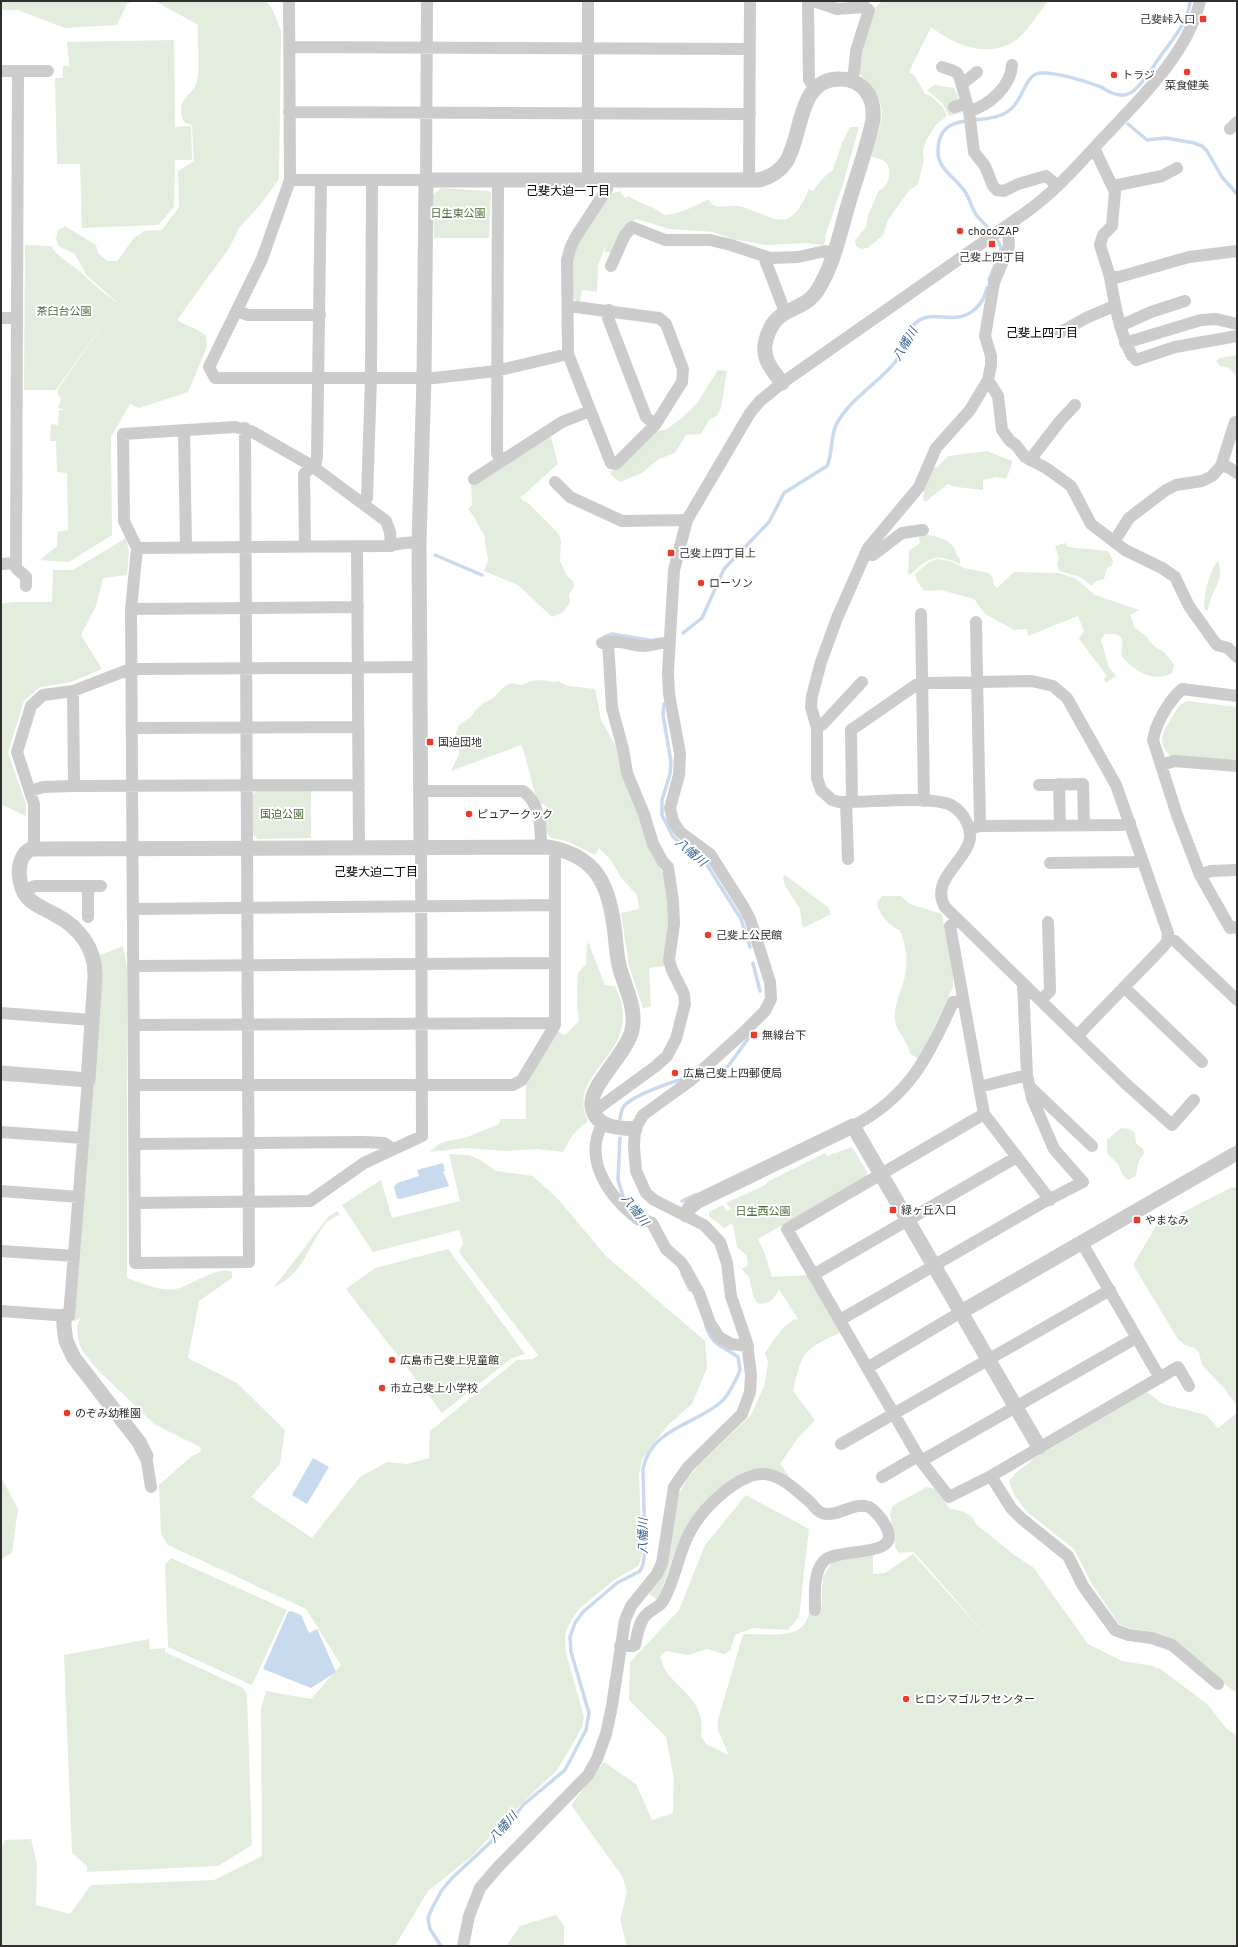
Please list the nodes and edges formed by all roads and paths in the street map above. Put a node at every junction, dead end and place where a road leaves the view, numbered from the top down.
1 (289, 1) edge
2 (427, 1) edge
3 (588, 1) edge
4 (750, 1) edge
5 (813, 1) edge
6 (1200, 1) edge
7 (289, 47) junction
8 (426, 48) junction
9 (589, 49) junction
10 (750, 49) junction
11 (1012, 64) dead end
12 (942, 67) dead end
13 (1, 71) edge
14 (18, 71) junction
15 (48, 72) dead end
16 (977, 72) dead end
17 (851, 81) junction
18 (962, 84) junction
19 (815, 88) junction
20 (954, 107) dead end
21 (289, 112) junction
22 (426, 113) junction
23 (588, 113) junction
24 (968, 113) junction
25 (750, 114) junction
26 (1094, 148) junction
27 (1177, 168) dead end
28 (290, 180) junction
29 (321, 180) junction
30 (372, 180) junction
31 (426, 180) junction
32 (498, 180) junction
33 (588, 180) junction
34 (607, 181) junction
35 (749, 181) junction
36 (1058, 186) junction
37 (1113, 186) junction
38 (1008, 225) junction
39 (1237, 251) edge
40 (834, 253) junction
41 (764, 257) junction
42 (611, 266) dead end
43 (1110, 277) junction
44 (1185, 301) dead end
45 (568, 306) junction
46 (1114, 306) junction
47 (609, 310) junction
48 (237, 311) junction
49 (785, 312) junction
50 (320, 315) junction
51 (1, 318) edge
52 (17, 318) junction
53 (1237, 324) edge
54 (1120, 326) junction
55 (1059, 332) dead end
56 (1237, 336) edge
57 (1125, 343) junction
58 (568, 354) junction
59 (496, 371) junction
60 (320, 378) junction
61 (371, 378) junction
62 (424, 378) junction
63 (988, 380) junction
64 (782, 383) junction
65 (1075, 405) dead end
66 (590, 410) junction
67 (1235, 422) dead end
68 (655, 425) junction
69 (244, 428) junction
70 (184, 431) junction
71 (1030, 460) junction
72 (501, 461) junction
73 (312, 466) junction
74 (1221, 466) junction
75 (1237, 473) edge
76 (474, 478) dead end
77 (555, 482) dead end
78 (363, 504) junction
79 (687, 520) junction
80 (923, 530) dead end
81 (419, 542) junction
82 (1114, 542) junction
83 (391, 546) junction
84 (305, 547) junction
85 (357, 547) junction
86 (137, 548) junction
87 (186, 548) junction
88 (245, 548) junction
89 (865, 554) junction
90 (16, 563) junction
91 (1, 564) edge
92 (26, 586) dead end
93 (358, 607) junction
94 (246, 608) junction
95 (131, 609) junction
96 (921, 614) dead end
97 (976, 622) dead end
98 (669, 643) junction
99 (1237, 657) edge
100 (420, 667) junction
101 (246, 668) junction
102 (358, 668) junction
103 (133, 670) junction
104 (862, 682) dead end
105 (978, 682) junction
106 (922, 684) junction
107 (73, 691) junction
108 (1237, 696) edge
109 (246, 727) junction
110 (358, 727) junction
111 (133, 728) junction
112 (817, 728) junction
113 (1162, 765) junction
114 (1237, 766) edge
115 (1059, 784) junction
116 (247, 785) junction
117 (359, 785) junction
118 (1039, 785) dead end
119 (74, 786) junction
120 (134, 786) junction
121 (30, 791) junction
122 (420, 791) junction
123 (924, 801) junction
124 (849, 802) junction
125 (1130, 822) junction
126 (1060, 825) junction
127 (1084, 825) junction
128 (975, 828) junction
129 (541, 846) junction
130 (359, 847) junction
131 (421, 847) junction
132 (133, 848) junction
133 (247, 848) junction
134 (34, 849) junction
135 (558, 849) junction
136 (848, 859) dead end
137 (1142, 859) junction
138 (1050, 863) dead end
139 (1237, 870) edge
140 (1200, 875) junction
141 (88, 886) junction
142 (101, 886) dead end
143 (24, 891) junction
144 (555, 906) junction
145 (422, 907) junction
146 (248, 908) junction
147 (134, 909) junction
148 (88, 917) dead end
149 (958, 920) junction
150 (1048, 922) dead end
151 (1237, 927) edge
152 (1168, 939) junction
153 (555, 963) junction
154 (248, 965) junction
155 (421, 965) junction
156 (134, 966) junction
157 (1023, 982) junction
158 (1124, 988) junction
159 (963, 1000) junction
160 (1041, 1000) junction
161 (1237, 1000) edge
162 (1, 1013) edge
163 (92, 1020) junction
164 (555, 1023) junction
165 (422, 1024) junction
166 (134, 1025) junction
167 (249, 1025) junction
168 (1077, 1036) junction
169 (1202, 1062) dead end
170 (1, 1073) edge
171 (88, 1080) junction
172 (1027, 1080) junction
173 (134, 1085) junction
174 (249, 1085) junction
175 (422, 1085) junction
176 (979, 1087) junction
177 (1194, 1100) dead end
178 (593, 1112) junction
179 (984, 1114) junction
180 (603, 1124) junction
181 (854, 1126) junction
182 (635, 1129) junction
183 (1, 1132) edge
184 (83, 1138) junction
185 (249, 1143) junction
186 (134, 1144) junction
187 (1092, 1146) dead end
188 (393, 1149) junction
189 (1237, 1153) edge
190 (1017, 1157) junction
191 (881, 1174) junction
192 (1, 1191) edge
193 (79, 1197) junction
194 (1050, 1200) junction
195 (249, 1202) junction
196 (135, 1203) junction
197 (686, 1215) junction
198 (908, 1220) junction
199 (1082, 1243) junction
200 (1, 1251) edge
201 (74, 1256) junction
202 (934, 1266) junction
203 (813, 1274) junction
204 (1110, 1290) junction
205 (1, 1311) edge
206 (961, 1312) junction
207 (64, 1316) junction
208 (840, 1320) junction
209 (1136, 1338) junction
210 (748, 1346) junction
211 (989, 1360) junction
212 (867, 1368) junction
213 (1160, 1378) junction
214 (1189, 1386) dead end
215 (1016, 1407) junction
216 (893, 1414) junction
217 (841, 1444) dead end
218 (1039, 1447) junction
219 (146, 1456) joint
220 (919, 1458) junction
221 (991, 1476) junction
222 (882, 1477) dead end
223 (152, 1487) dead end
224 (815, 1610) dead end
225 (620, 1646) junction
226 (1218, 1684) dead end
227 (463, 1946) edge

1 - 7 street
2 - 8 street
3 - 9 street
4 - 10 street
5 - 17 street
5 - 19 street
6 - 26 street
7 - 8 street
7 - 21 street
8 - 9 street
8 - 22 street
9 - 10 street
9 - 23 street
10 - 25 street
11 - 24 street
12 - 18 street
13 - 14 street
14 - 15 street
14 - 52 street
16 - 18 street
17 - 19 street
17 - 40 street
18 - 24 street
19 - 35 street
20 - 24 street
21 - 22 street
21 - 28 street
22 - 23 street
22 - 31 street
23 - 25 street
23 - 33 street
24 - 36 street
25 - 35 street
26 - 36 street
26 - 37 street
27 - 37 street
28 - 29 street
28 - 48 street
29 - 30 street
29 - 50 street
30 - 31 street
30 - 61 street
31 - 32 street
31 - 62 street
32 - 33 street
32 - 59 street
33 - 34 street
34 - 35 street
34 - 45 street
36 - 38 street
37 - 43 street
38 - 63 street
38 - 64 street
39 - 43 street
40 - 41 street
40 - 49 street
41 - 42 street
41 - 49 street
43 - 46 street
44 - 54 street
45 - 47 street
45 - 58 street
46 - 54 street
46 - 55 street
47 - 68 street
47 - 68 street
48 - 50 street
48 - 60 street
49 - 64 street
50 - 60 street
51 - 52 street
52 - 90 street
53 - 57 street
54 - 57 street
56 - 57 street
58 - 59 street
58 - 66 street
59 - 62 street
59 - 72 street
60 - 61 street
60 - 73 street
61 - 62 street
61 - 78 street
62 - 81 street
63 - 71 street
63 - 89 street
64 - 79 street
65 - 71 street
66 - 68 street
66 - 72 street
67 - 74 street
69 - 70 street
69 - 73 street
69 - 88 street
70 - 86 street
70 - 87 street
71 - 82 street
72 - 76 street
73 - 78 street
73 - 84 street
74 - 75 street
74 - 82 street
77 - 79 street
78 - 83 street
79 - 98 street
80 - 89 street
81 - 83 street
81 - 100 street
82 - 99 street
83 - 85 street
84 - 85 street
84 - 88 street
85 - 93 street
86 - 87 street
86 - 95 street
87 - 88 street
88 - 94 street
89 - 112 street
90 - 91 street
90 - 92 street
93 - 94 street
93 - 102 street
94 - 95 street
94 - 101 street
95 - 103 street
96 - 106 street
97 - 105 street
98 - 178 street
98 - 182 street
100 - 102 street
100 - 122 street
101 - 102 street
101 - 103 street
101 - 109 street
102 - 110 street
103 - 107 street
103 - 111 street
104 - 112 street
105 - 106 street
105 - 125 street
105 - 128 street
106 - 123 street
106 - 124 street
107 - 119 street
107 - 121 street
108 - 113 street
109 - 110 street
109 - 111 street
109 - 116 street
110 - 117 street
111 - 120 street
112 - 124 street
113 - 114 street
113 - 140 street
115 - 118 street
115 - 126 street
115 - 127 street
116 - 117 street
116 - 120 street
116 - 133 street
117 - 130 street
119 - 120 street
119 - 121 street
120 - 132 street
121 - 134 street
122 - 129 street
122 - 131 street
123 - 124 street
123 - 128 street
124 - 136 street
125 - 127 street
125 - 137 street
126 - 127 street
126 - 128 street
128 - 149 street
129 - 131 street
129 - 135 street
130 - 131 street
130 - 133 street
131 - 145 street
132 - 133 street
132 - 134 street
132 - 147 street
133 - 146 street
134 - 143 street
135 - 144 street
135 - 178 street
137 - 138 street
137 - 152 street
139 - 140 street
140 - 151 street
141 - 142 street
141 - 143 street
141 - 148 street
143 - 163 street
144 - 145 street
144 - 153 street
145 - 146 street
145 - 155 street
146 - 147 street
146 - 154 street
147 - 156 street
149 - 157 street
149 - 159 street
150 - 160 street
152 - 158 street
152 - 161 street
153 - 155 street
153 - 164 street
154 - 155 street
154 - 156 street
154 - 167 street
155 - 165 street
156 - 166 street
157 - 160 street
157 - 172 street
158 - 168 street
158 - 169 street
159 - 176 street
159 - 181 street
160 - 168 street
162 - 163 street
163 - 171 street
164 - 165 street
164 - 175 street
165 - 167 street
165 - 175 street
166 - 167 street
166 - 173 street
167 - 174 street
168 - 177 street
170 - 171 street
171 - 184 street
172 - 176 street
172 - 187 street
172 - 194 street
173 - 174 street
173 - 186 street
174 - 175 street
174 - 185 street
175 - 188 street
176 - 179 street
178 - 180 street
179 - 190 street
179 - 191 street
180 - 182 street
180 - 210 street
181 - 191 street
181 - 197 street
182 - 197 street
183 - 184 street
184 - 193 street
185 - 186 street
185 - 188 street
185 - 195 street
186 - 196 street
188 - 195 street
189 - 199 street
190 - 194 street
190 - 198 street
191 - 198 street
191 - 203 street
192 - 193 street
193 - 201 street
194 - 202 street
195 - 196 street
195 - 196 street
197 - 210 street
198 - 202 street
198 - 203 street
199 - 204 street
199 - 206 street
200 - 201 street
201 - 207 street
202 - 206 street
202 - 208 street
203 - 208 street
204 - 209 street
204 - 211 street
205 - 207 street
206 - 211 street
206 - 212 street
207 - 219 street
208 - 212 street
209 - 213 street
209 - 215 street
210 - 225 street
211 - 215 street
211 - 216 street
212 - 216 street
213 - 214 street
213 - 218 street
215 - 218 street
215 - 220 street
216 - 217 street
216 - 220 street
218 - 221 street
219 - 223 street
220 - 221 street
220 - 222 street
221 - 226 street
224 - 225 street
225 - 227 street

